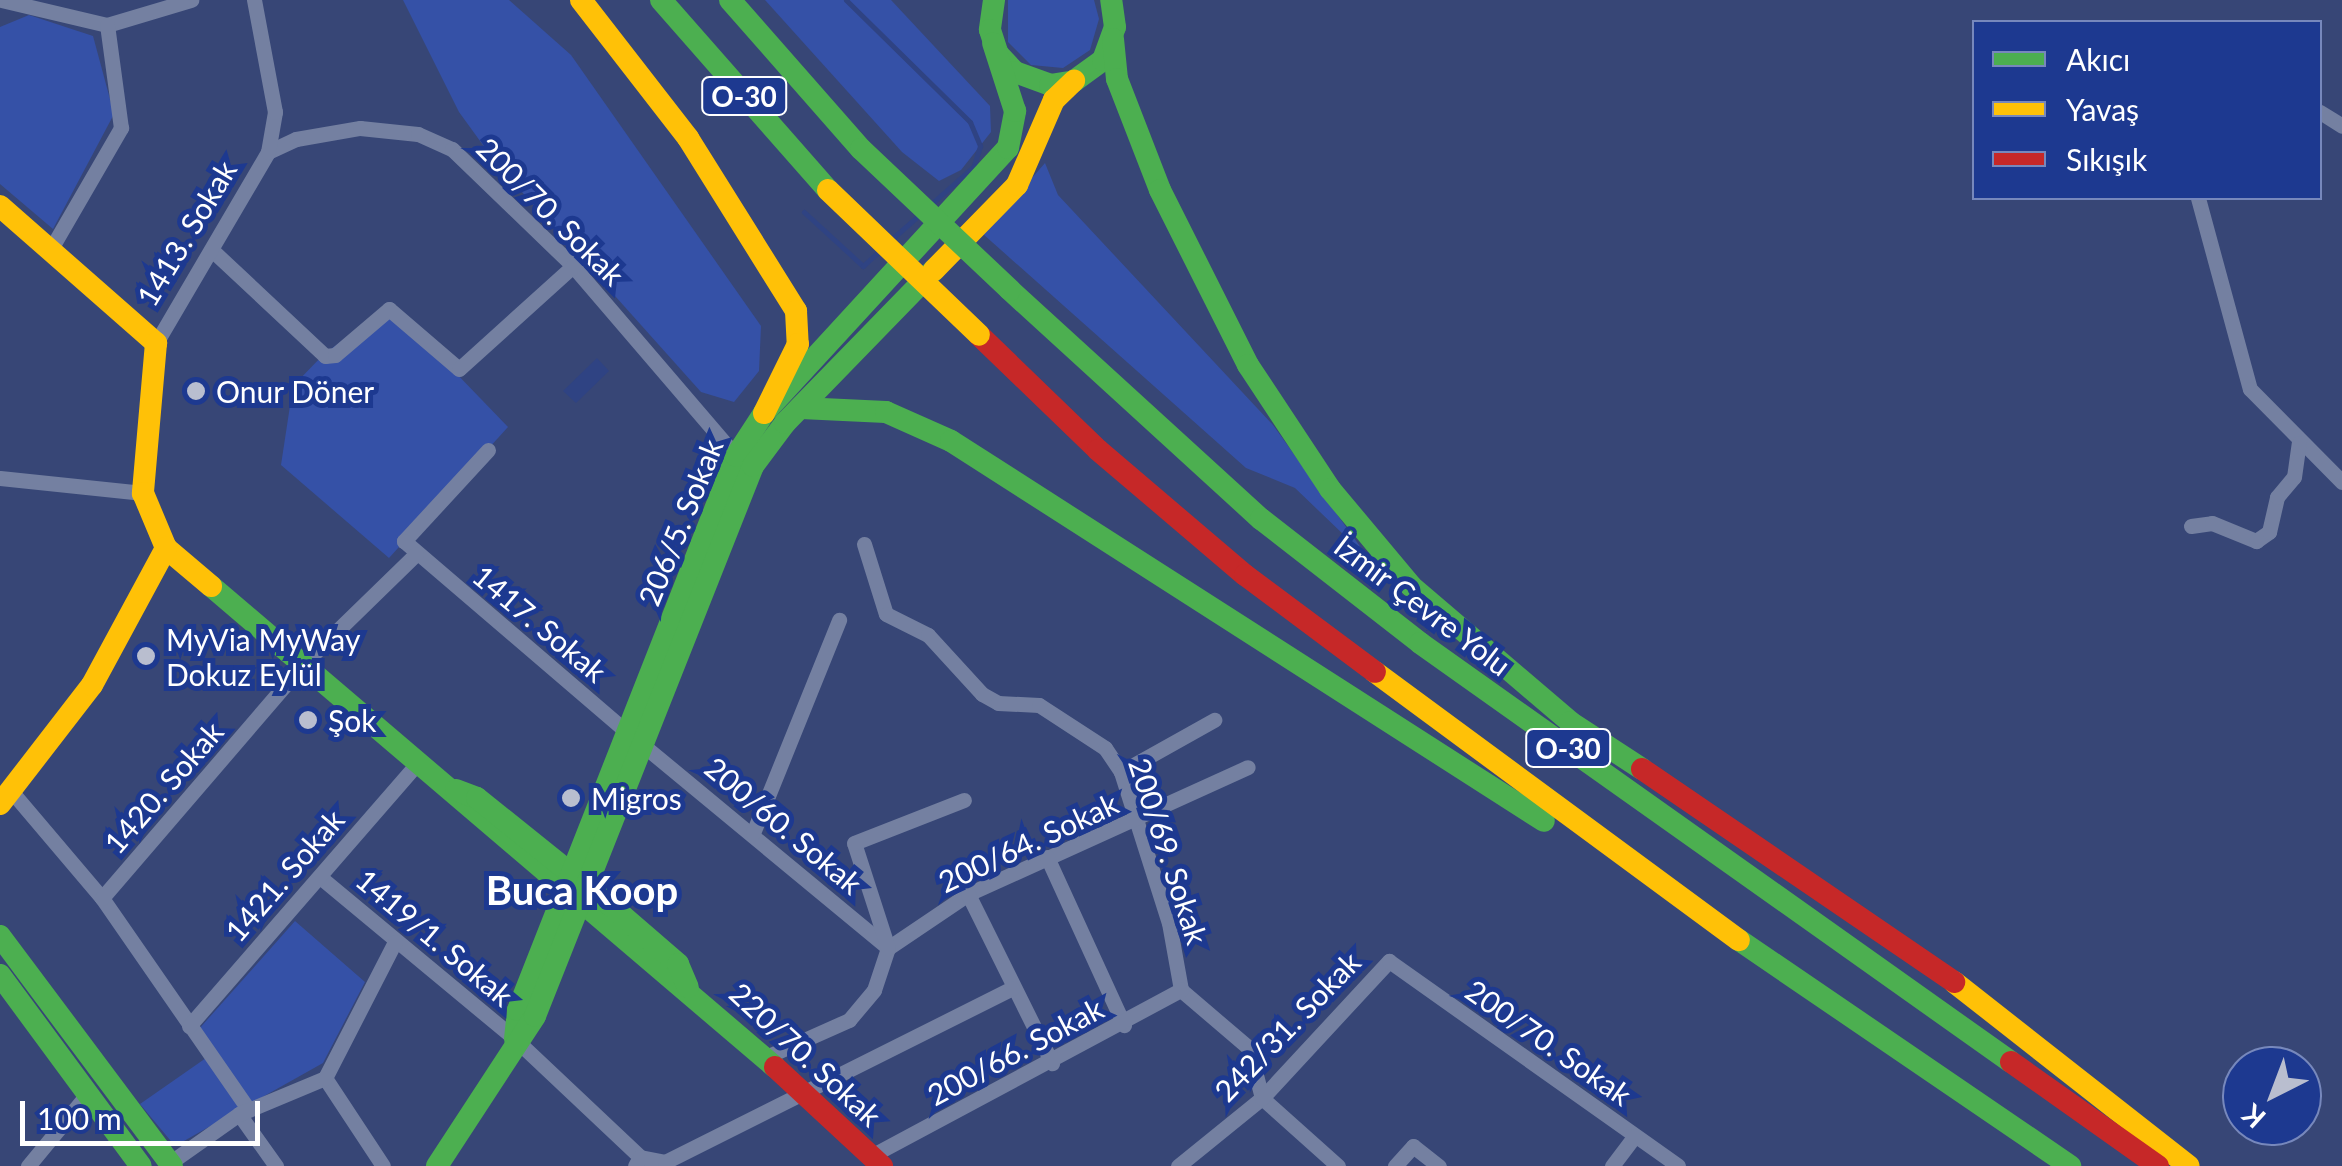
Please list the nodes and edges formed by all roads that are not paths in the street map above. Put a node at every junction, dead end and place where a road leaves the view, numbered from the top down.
1 (191, 0) edge
2 (254, 0) edge
3 (582, 0) edge
4 (661, 0) edge
5 (730, 0) edge
6 (994, 0) edge
7 (1111, 0) edge
8 (4, 4) edge
9 (107, 25) junction
10 (1113, 39) junction
11 (993, 42) junction
12 (1074, 81) junction
13 (268, 152) junction
14 (2199, 200) edge
15 (0, 206) edge
16 (52, 247) junction
17 (214, 252) junction
18 (573, 266) junction
19 (156, 342) junction
20 (801, 408) junction
21 (764, 413) junction
22 (2299, 443) junction
23 (488, 450) dead end
24 (736, 456) junction
25 (0, 478) edge
26 (2342, 482) edge
27 (143, 493) junction
28 (2191, 526) dead end
29 (864, 544) dead end
30 (166, 548) junction
31 (416, 554) junction
32 (839, 620) dead end
33 (304, 663) junction
34 (1214, 720) dead end
35 (636, 740) junction
36 (420, 760) junction
37 (1248, 767) dead end
38 (1121, 772) junction
39 (6, 798) edge
40 (964, 800) dead end
41 (1134, 823) junction
42 (753, 832) junction
43 (1047, 858) junction
44 (320, 877) junction
45 (1663, 888) junction
46 (578, 891) junction
47 (968, 894) junction
48 (102, 898) junction
49 (0, 936) edge
50 (395, 942) junction
51 (888, 948) junction
52 (1388, 962) joint
53 (0, 975) edge
54 (1012, 988) junction
55 (1182, 990) junction
56 (1124, 1024) junction
57 (189, 1026) junction
58 (515, 1039) junction
59 (766, 1058) junction
60 (1052, 1064) junction
61 (325, 1078) junction
62 (89, 1092) junction
63 (806, 1096) junction
64 (1262, 1098) junction
65 (244, 1112) junction
66 (1635, 1136) junction
67 (877, 1161) edge
68 (640, 1163) edge
69 (172, 1164) edge
70 (28, 1166) edge
71 (141, 1166) edge
72 (276, 1166) edge
73 (383, 1166) edge
74 (437, 1166) edge
75 (1178, 1166) edge
76 (1338, 1166) edge
77 (1395, 1166) edge
78 (1439, 1166) edge
79 (1612, 1166) edge
80 (1678, 1166) edge
81 (2070, 1166) edge
82 (2158, 1166) edge
83 (2190, 1166) edge

1 - 9 street
2 - 13 street, 1413. Sokak
3 - 21 main road
4 - 45 main road, O-30, bridge
5 - 82 main road, İzmir Çevre Yolu / O-30, bridge
6 - 11 main road, 206/5. Sokak
7 - 10 main road
8 - 9 street
9 - 16 street
10 - 12 main road, 206/5. Sokak
10 - 83 main road
11 - 12 main road
11 - 21 main road, 206/5. Sokak
12 - 20 main road, 206/5. Sokak
13 - 17 street, 1413. Sokak
13 - 18 street, 200/70. Sokak
14 - 22 street
15 - 16 main road
16 - 19 main road
17 - 18 street
17 - 19 street, 1413. Sokak
18 - 24 street, 200/70. Sokak
19 - 27 main road, 1413. Sokak
20 - 35 main road, 206/5. Sokak
20 - 45 main road
21 - 24 main road, 206/5. Sokak
22 - 26 street
22 - 28 street
23 - 31 street
24 - 35 main road, 206/5. Sokak
25 - 27 street
27 - 30 main road, 1413. Sokak
29 - 38 street, 200/69. Sokak
30 - 33 main road, 220/70. Sokak
30 - 39 main road
31 - 33 street, 1420. Sokak
31 - 35 street, 1417. Sokak
32 - 42 street
33 - 36 main road, 220/70. Sokak
33 - 48 street, 1420. Sokak
34 - 38 street
35 - 42 street, 200/60. Sokak
35 - 46 main road, 206/5. Sokak
36 - 44 street, 1421. Sokak
36 - 46 main road, 220/70. Sokak
37 - 41 street, 200/64. Sokak
38 - 41 street, 200/69. Sokak
39 - 48 street
40 - 51 street
41 - 43 street, 200/64. Sokak
41 - 55 street, 200/69. Sokak
42 - 51 street, 200/60. Sokak
43 - 47 street, 200/64. Sokak
43 - 56 street
44 - 50 street, 1419/1. Sokak
44 - 57 street, 1421. Sokak
45 - 81 main road, O-30
46 - 58 main road, 206/5. Sokak
46 - 59 main road, 220/70. Sokak
47 - 51 street, 200/64. Sokak
47 - 54 street
48 - 57 street
49 - 69 main road
50 - 58 street, 1419/1. Sokak
50 - 61 street
51 - 59 street
52 - 64 street, 242/31. Sokak
52 - 66 street, 200/70. Sokak
53 - 62 main road
54 - 60 street
54 - 63 street
55 - 56 street, 200/66. Sokak
55 - 64 street, 200/69. Sokak
56 - 60 street, 200/66. Sokak
57 - 65 street
58 - 68 street, 1419/1. Sokak
58 - 74 main road, 206/5. Sokak
59 - 63 main road, 220/70. Sokak
60 - 67 street, 200/66. Sokak
61 - 65 street
61 - 73 street
62 - 70 street
62 - 71 main road
63 - 67 main road, 220/70. Sokak
63 - 68 street
64 - 75 street, 242/31. Sokak
64 - 76 street
65 - 69 street
65 - 72 street
66 - 79 street
66 - 80 street, 200/70. Sokak
77 - 78 street

